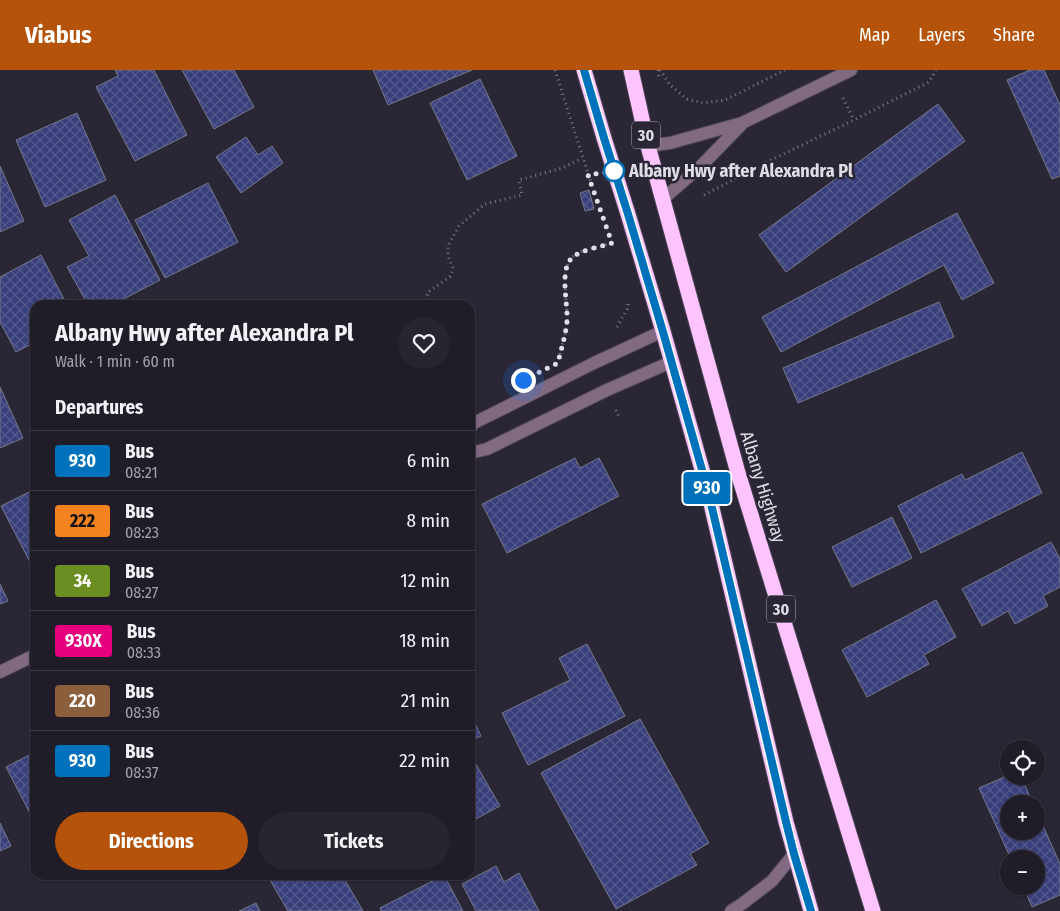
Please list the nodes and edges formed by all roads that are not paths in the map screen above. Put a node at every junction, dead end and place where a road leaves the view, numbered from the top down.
1 (584, 70) edge
2 (631, 70) edge
3 (851, 70) edge
4 (742, 123) junction
5 (648, 146) junction
6 (663, 199) junction
7 (663, 332) junction
8 (671, 362) junction
9 (475, 422) edge
10 (475, 452) edge
11 (30, 657) edge
12 (0, 672) edge
13 (794, 854) junction
14 (731, 911) edge
15 (811, 911) edge
16 (873, 911) edge

1 - 7 highway, 30
2 - 5 highway, Albany Highway / 30
3 - 4 street
4 - 5 street
4 - 6 street
5 - 6 highway, Albany Highway / 30
6 - 16 highway, Albany Highway / 30
7 - 8 highway, 30
7 - 9 street
8 - 10 street
8 - 13 highway, 30
11 - 12 street
13 - 14 street
13 - 15 highway, 30

